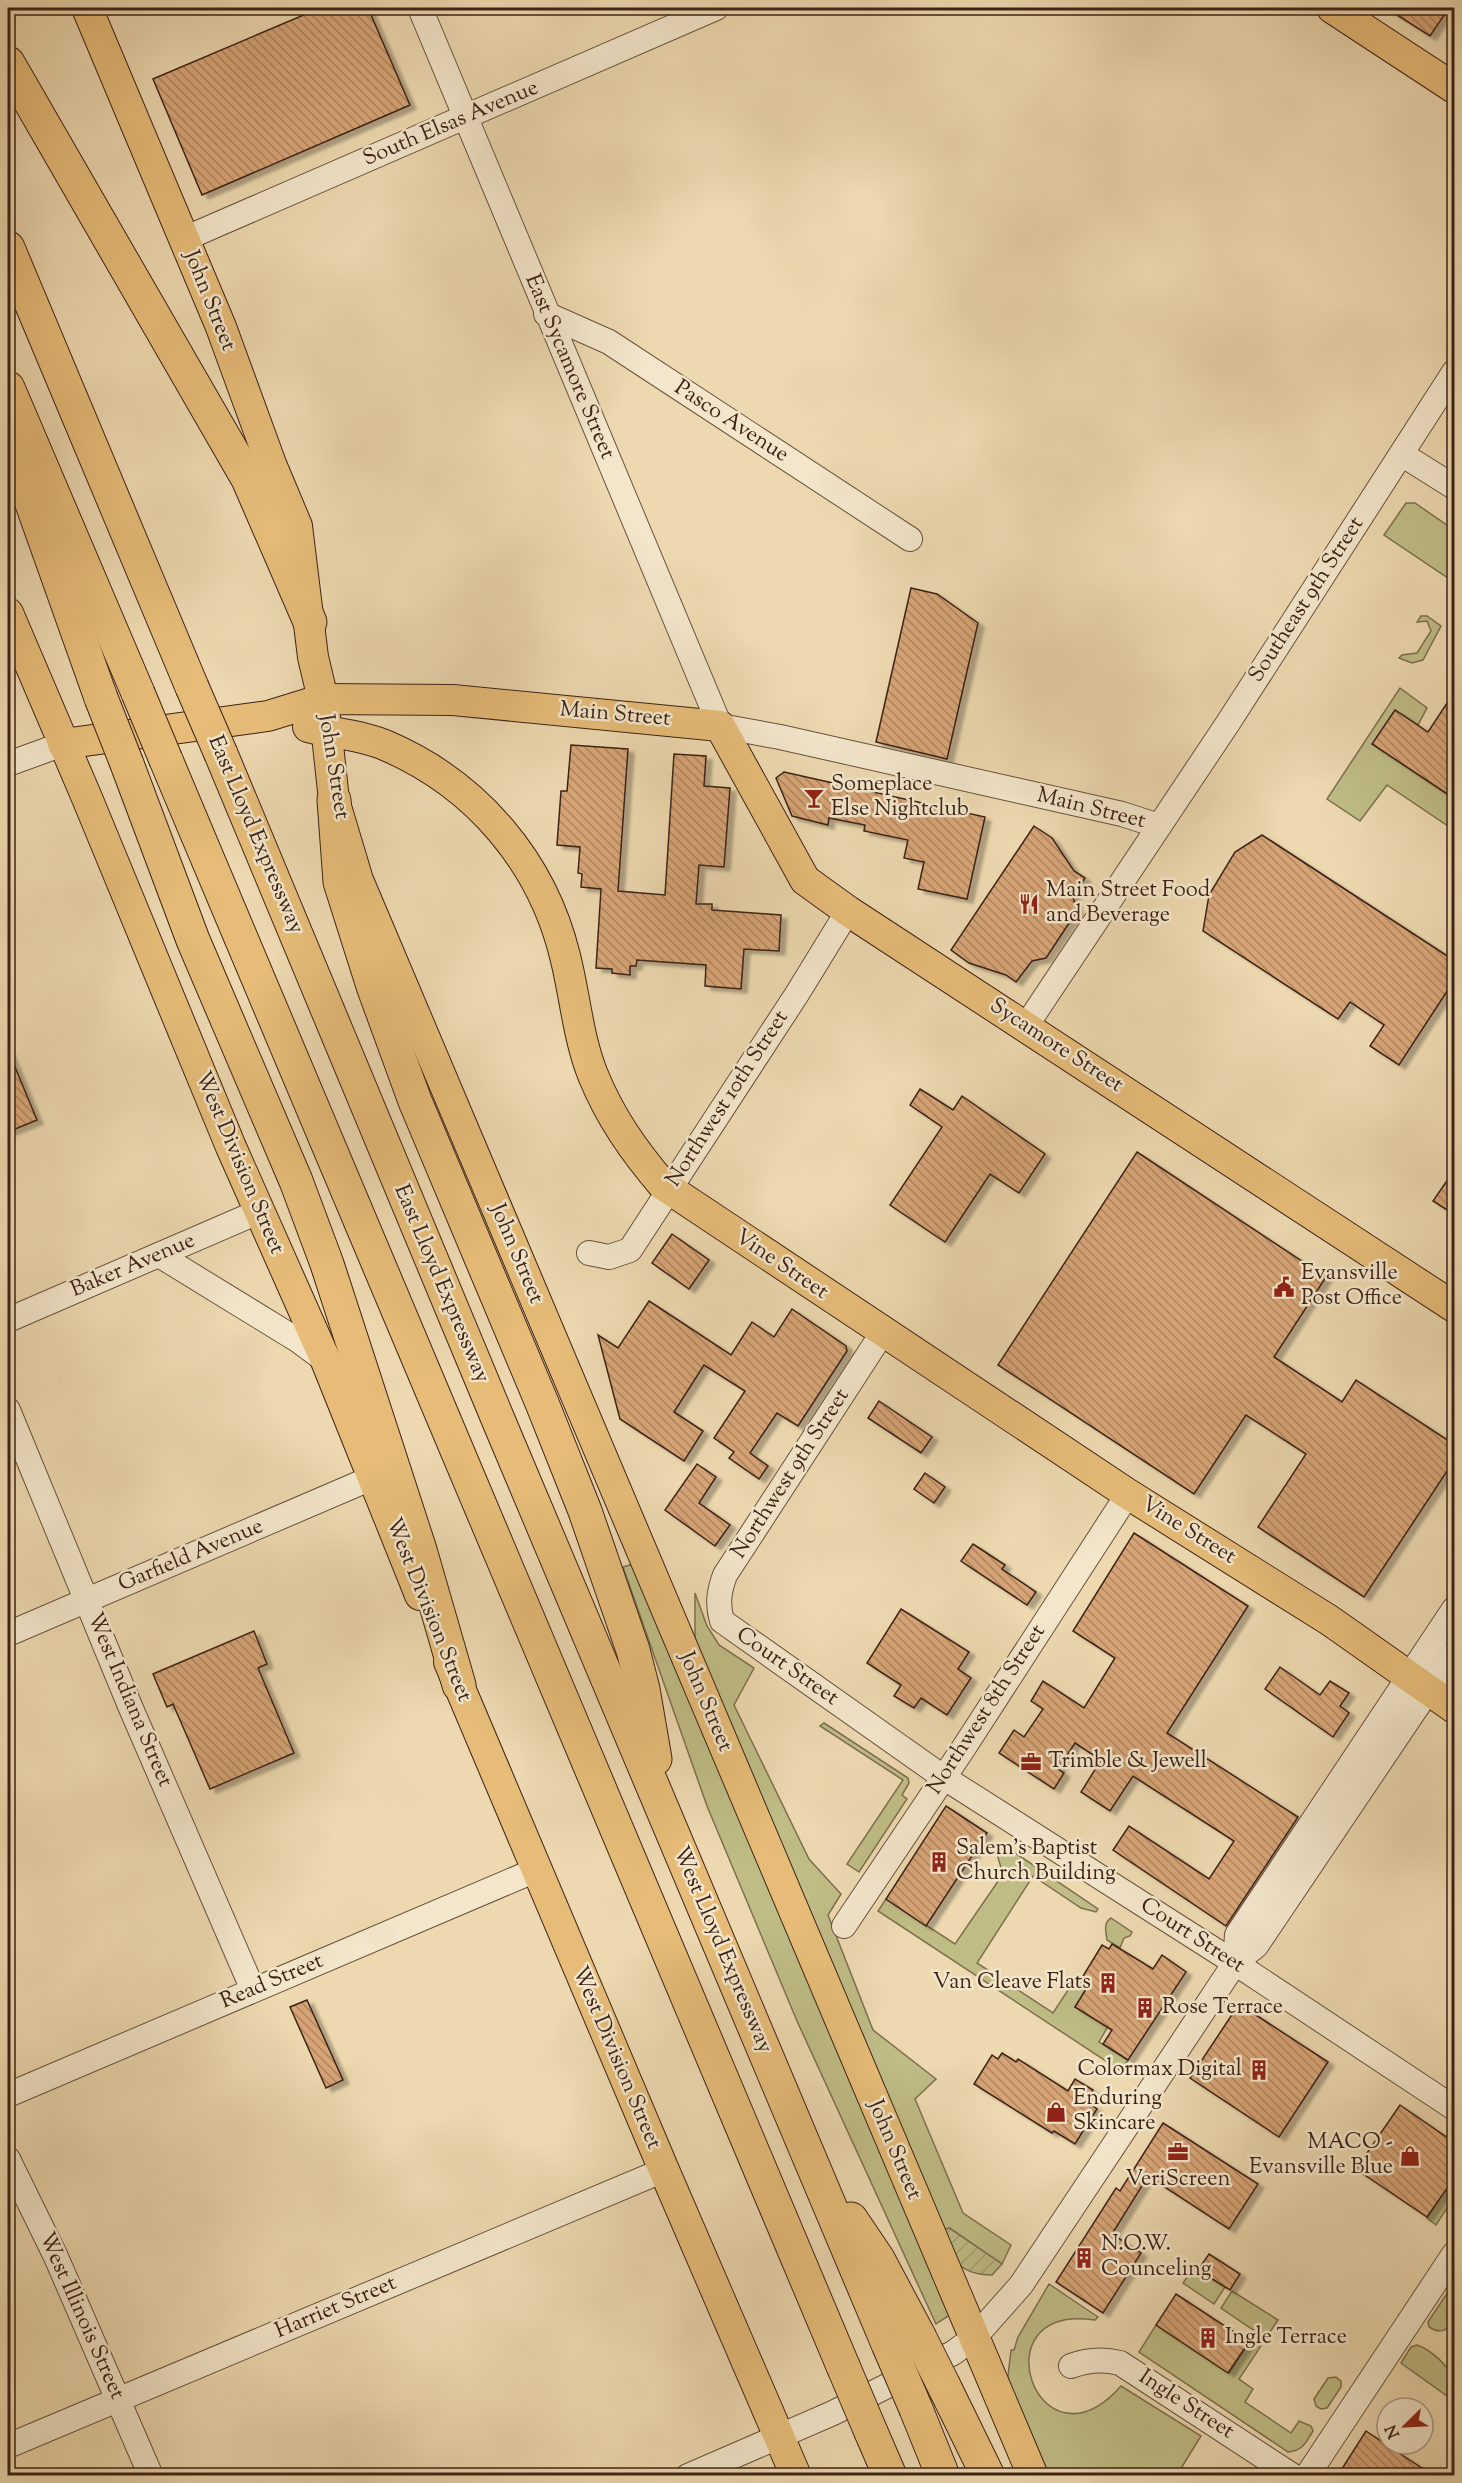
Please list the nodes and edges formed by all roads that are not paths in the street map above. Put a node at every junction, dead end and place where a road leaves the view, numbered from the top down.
1 (87, 8) edge
2 (420, 8) edge
3 (716, 8) edge
4 (1332, 8) edge
5 (8, 63) edge
6 (1455, 88) edge
7 (465, 118) junction
8 (184, 239) junction
9 (8, 248) edge
10 (546, 314) junction
11 (1455, 372) edge
12 (8, 388) edge
13 (8, 423) edge
14 (1403, 455) junction
15 (1455, 487) edge
16 (910, 539) dead end
17 (8, 614) edge
18 (310, 621) junction
19 (323, 699) junction
20 (268, 716) junction
21 (720, 726) junction
22 (327, 732) junction
23 (63, 744) junction
24 (8, 764) edge
25 (334, 800) junction
26 (1159, 826) junction
27 (848, 911) junction
28 (1026, 1026) junction
29 (669, 1190) junction
30 (258, 1212) junction
31 (589, 1253) dead end
32 (159, 1255) junction
33 (1455, 1308) edge
34 (8, 1320) edge
35 (883, 1332) junction
36 (326, 1361) junction
37 (8, 1410) edge
38 (500, 1424) joint
39 (374, 1477) junction
40 (1128, 1494) junction
41 (87, 1600) junction
42 (1455, 1609) edge
43 (722, 1621) joint
44 (8, 1634) edge
45 (1455, 1652) edge
46 (1419, 1684) junction
47 (459, 1685) junction
48 (1455, 1708) edge
49 (943, 1777) junction
50 (664, 1814) junction
51 (536, 1870) junction
52 (844, 1926) dead end
53 (1235, 1963) junction
54 (253, 1990) junction
55 (8, 2095) edge
56 (1455, 2108) edge
57 (808, 2155) junction
58 (8, 2159) edge
59 (664, 2170) junction
60 (1455, 2254) edge
61 (975, 2337) junction
62 (1071, 2366) dead end
63 (117, 2399) junction
64 (778, 2437) junction
65 (8, 2446) edge
66 (151, 2475) edge
67 (688, 2475) edge
68 (796, 2475) edge
69 (890, 2475) edge
70 (944, 2475) edge
71 (988, 2475) edge
72 (1033, 2475) edge
73 (1293, 2475) edge
74 (1306, 2475) edge

1 - 8 main road, John Street
2 - 7 street, East Sycamore Street
3 - 7 street, South Elsas Avenue
4 - 6 main road
5 - 18 highway
7 - 8 street, South Elsas Avenue
7 - 10 street, East Sycamore Street
8 - 18 main road, John Street
9 - 38 highway, East Lloyd Expressway, bridge
10 - 16 street, Pasco Avenue
10 - 21 street, East Sycamore Street
11 - 14 street, Southeast 9th Street
12 - 69 highway, bridge
13 - 47 highway, bridge
14 - 15 street
14 - 26 street, Southeast 9th Street
17 - 23 main road, West Division Street
18 - 19 main road, John Street
19 - 20 main road, Main Street
19 - 21 main road, Main Street
19 - 22 main road, John Street
20 - 22 main road, Vine Street
20 - 23 main road, Main Street
21 - 26 street, Main Street
21 - 27 main road, Sycamore Street
22 - 25 main road, John Street
22 - 29 main road, Vine Street
23 - 24 street
23 - 30 main road, West Division Street
25 - 50 highway
25 - 61 main road, John Street
26 - 28 street
27 - 28 main road, Sycamore Street
27 - 29 street, Northwest 10th Street
28 - 33 main road, Sycamore Street
29 - 31 street, Northwest 10th Street
29 - 35 main road, Vine Street
30 - 32 street, Baker Avenue
30 - 36 main road, West Division Street
32 - 34 street, Baker Avenue
32 - 36 street
35 - 40 main road, Vine Street
35 - 43 street, Northwest 9th Street
36 - 39 main road, West Division Street
37 - 41 street, West Indiana Street
38 - 50 highway, West Lloyd Expressway
39 - 41 street, Garfield Avenue
39 - 47 main road, West Division Street
40 - 46 main road, Vine Street
40 - 49 street, Northwest 8th Street
41 - 44 street, Garfield Avenue
41 - 54 street, West Indiana Street
42 - 46 street
43 - 49 street, Court Street
45 - 46 street
46 - 48 main road, Vine Street
46 - 53 street
47 - 51 main road, West Division Street
49 - 52 street, Northwest 8th Street
49 - 53 street, Court Street
50 - 57 highway, West Lloyd Expressway
51 - 54 street, Read Street
51 - 59 main road, West Division Street
53 - 56 street, Court Street
53 - 61 street
54 - 55 street, Read Street
57 - 70 highway, West Lloyd Expressway, bridge
57 - 71 highway, bridge
58 - 63 street, West Illinois Street
59 - 63 street, Harriet Street
59 - 64 main road, West Division Street
60 - 74 street
61 - 64 street
61 - 72 main road, John Street
62 - 73 street, Ingle Street
63 - 65 street, Harriet Street
63 - 66 street, West Illinois Street
64 - 67 street
64 - 68 main road, West Division Street

